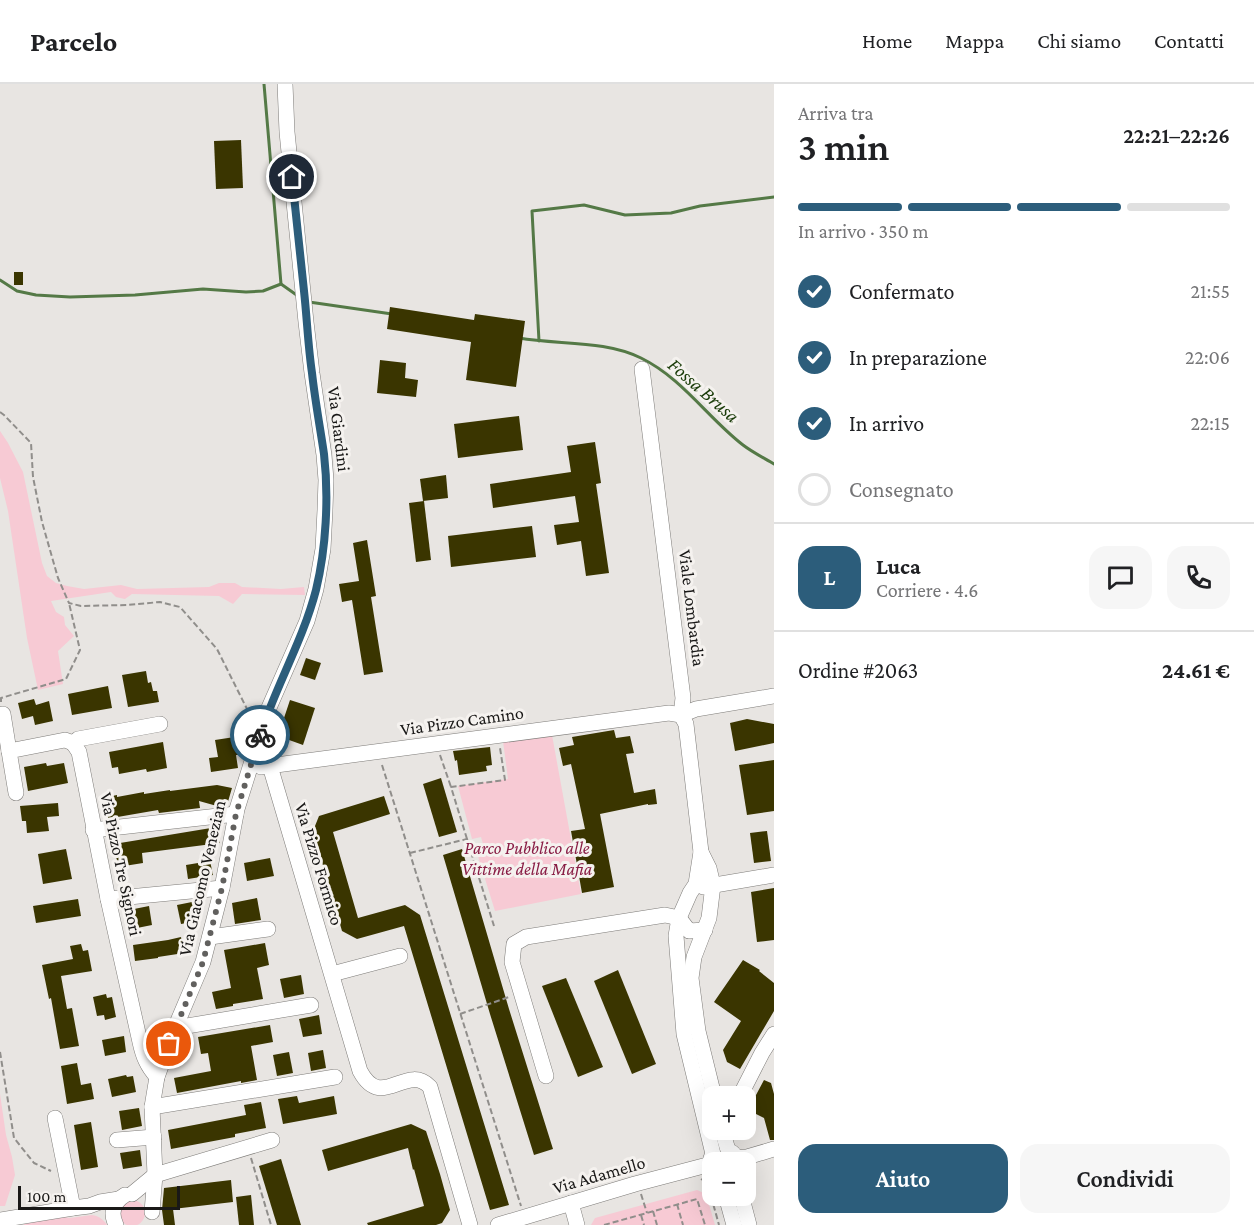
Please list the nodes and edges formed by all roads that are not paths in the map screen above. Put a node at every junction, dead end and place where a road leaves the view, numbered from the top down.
1 (285, 84) edge
2 (642, 369) dead end
3 (774, 696) edge
4 (3, 714) road end
5 (681, 715) junction
6 (160, 724) dead end
7 (73, 743) junction
8 (9, 751) junction
9 (270, 766) junction
10 (249, 768) junction
11 (16, 793) dead end
12 (236, 814) junction
13 (93, 830) junction
14 (701, 852) junction
15 (774, 875) edge
16 (713, 885) junction
17 (222, 888) junction
18 (108, 899) junction
19 (684, 906) junction
20 (707, 924) junction
21 (268, 929) dead end
22 (210, 937) junction
23 (400, 956) dead end
24 (332, 974) junction
25 (311, 1005) dead end
26 (175, 1028) junction
27 (774, 1034) edge
28 (546, 1076) dead end
29 (157, 1077) junction
30 (335, 1077) dead end
31 (712, 1086) edge
32 (745, 1086) edge
33 (152, 1107) junction
34 (55, 1118) dead end
35 (153, 1137) junction
36 (117, 1140) dead end
37 (272, 1140) dead end
38 (774, 1149) edge
39 (721, 1152) edge
40 (756, 1154) edge
41 (702, 1165) edge
42 (155, 1175) junction
43 (125, 1196) junction
44 (571, 1203) junction
45 (90, 1206) junction
46 (729, 1206) edge
47 (744, 1206) edge
48 (73, 1208) junction
49 (150, 1218) edge
50 (5, 1220) edge
51 (114, 1221) edge
52 (470, 1225) edge
53 (498, 1225) edge
54 (577, 1225) edge
55 (734, 1225) edge
56 (749, 1225) edge

1 - 10 street, Via Giardini
2 - 5 street, Viale Lombardia
3 - 5 street, Via Pizzo Camino
4 - 8 street
5 - 9 street, Via Pizzo Camino
5 - 14 street, Viale Lombardia
6 - 7 street
7 - 8 street
7 - 13 street, Via Pizzo Tre Signori
8 - 11 street
9 - 10 street, Via Pizzo Camino
9 - 24 street, Via Pizzo Formico
10 - 12 street, Via Giacomo Venezian
12 - 13 street
12 - 17 street, Via Giacomo Venezian
13 - 18 street, Via Pizzo Tre Signori
14 - 16 street, Viale Lombardia
14 - 19 street, Viale Lombardia
15 - 16 street
16 - 19 street
16 - 20 street, Viale Lombardia
17 - 18 street
17 - 22 street, Via Giacomo Venezian
18 - 29 street, Via Pizzo Tre Signori
19 - 20 street
19 - 20 street
19 - 28 street
19 - 39 street, Viale Lombardia
20 - 31 street, Viale Lombardia
21 - 22 street
22 - 26 street, Via Giacomo Venezian
23 - 24 street
24 - 52 street, Via Pizzo Formico
25 - 26 street
26 - 29 street, Via Giacomo Venezian
27 - 32 street
29 - 33 street, Via Giacomo Venezian
30 - 33 street
33 - 35 street, Via Giacomo Venezian
34 - 48 street
35 - 36 street
35 - 42 street, Via Giacomo Venezian
37 - 42 street
38 - 40 street, Via Adamello
41 - 44 street, Via Adamello
42 - 43 street
42 - 49 street, Via Giacomo Venezian
43 - 45 street
43 - 49 street
43 - 51 street
44 - 53 street, Via Adamello
44 - 54 street
45 - 48 street
45 - 51 street
46 - 55 street
47 - 56 street
48 - 50 street

